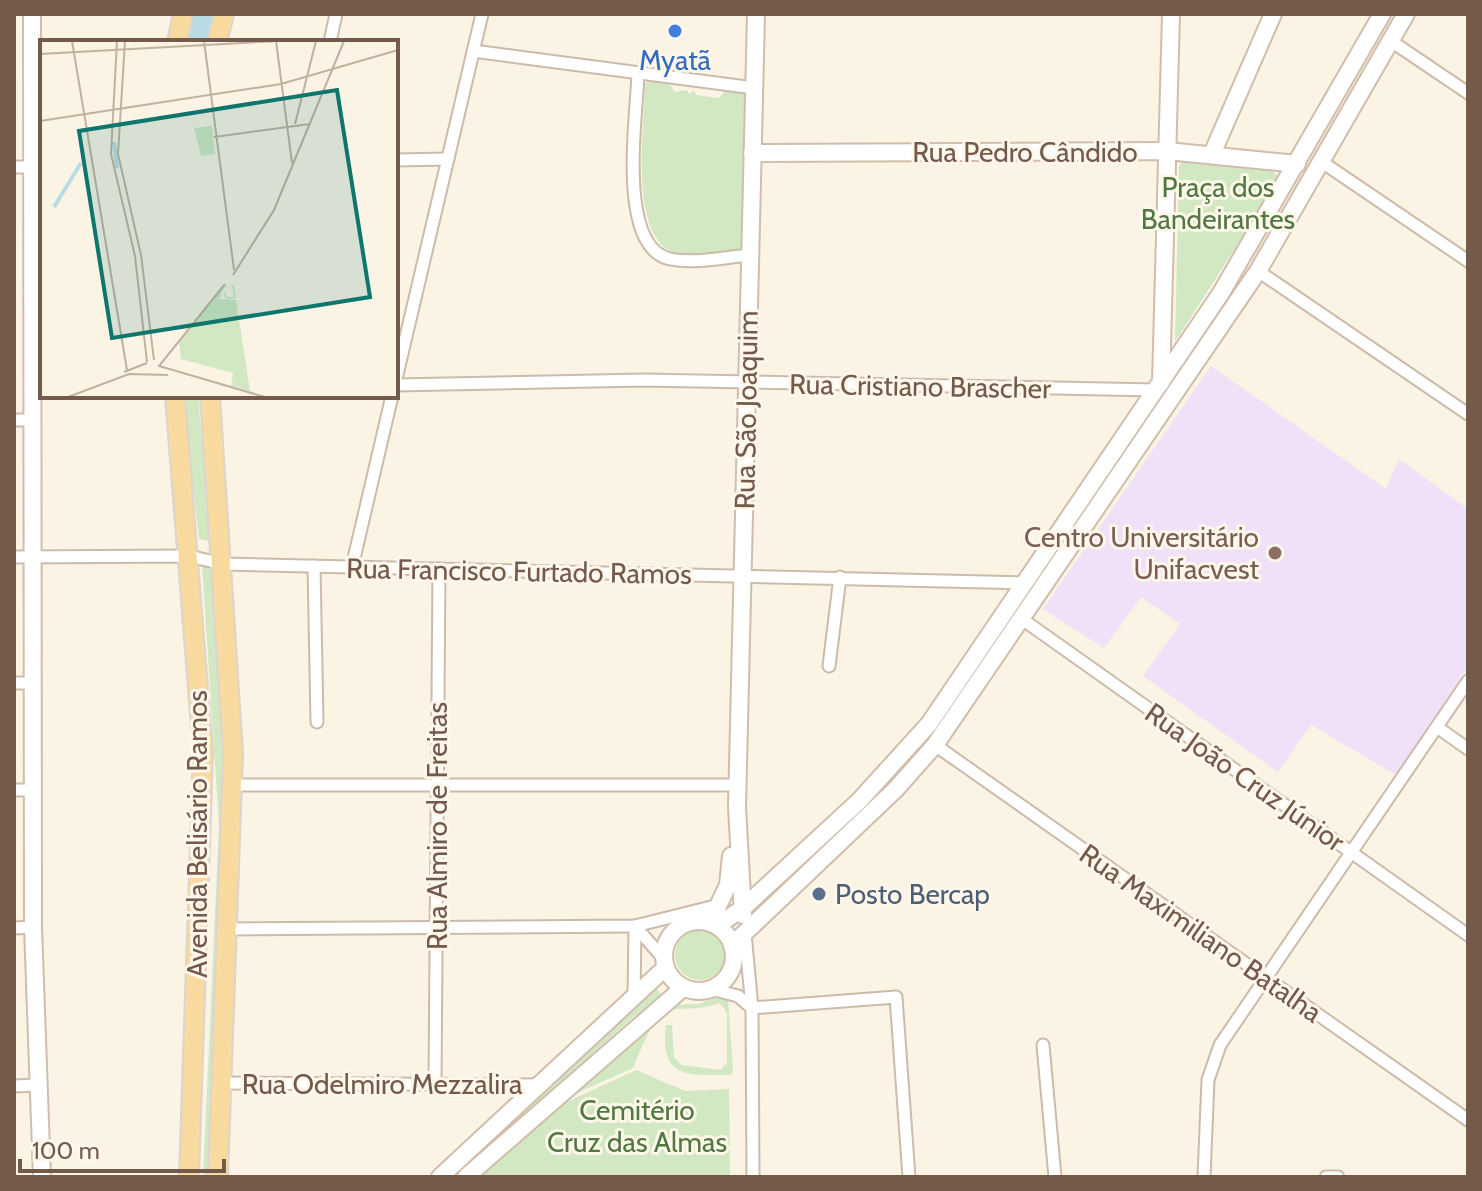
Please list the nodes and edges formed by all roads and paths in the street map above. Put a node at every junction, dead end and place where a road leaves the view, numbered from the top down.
1 (32, 14) edge
2 (183, 14) edge
3 (224, 14) edge
4 (336, 14) edge
5 (482, 14) edge
6 (756, 14) edge
7 (1171, 14) edge
8 (1273, 14) edge
9 (1382, 14) edge
10 (1406, 14) edge
11 (177, 40) edge
12 (218, 40) edge
13 (330, 40) edge
14 (1391, 41) junction
15 (473, 51) junction
16 (638, 73) junction
17 (754, 88) junction
18 (1468, 93) edge
19 (1167, 151) junction
20 (752, 153) junction
21 (1212, 154) junction
22 (448, 159) junction
23 (398, 160) edge
24 (1322, 162) junction
25 (1297, 164) junction
26 (14, 167) edge
27 (33, 167) junction
28 (750, 255) junction
29 (1468, 261) edge
30 (1258, 271) junction
31 (398, 373) edge
32 (398, 382) edge
33 (747, 382) junction
34 (1159, 387) junction
35 (175, 398) edge
36 (210, 398) edge
37 (392, 398) edge
38 (1468, 414) edge
39 (23, 420) edge
40 (189, 556) junction
41 (22, 557) edge
42 (223, 564) junction
43 (314, 566) junction
44 (352, 567) junction
45 (439, 569) junction
46 (742, 575) junction
47 (840, 577) junction
48 (1025, 583) junction
49 (1022, 619) junction
50 (829, 666) dead end
51 (1468, 681) edge
52 (23, 683) edge
53 (317, 722) dead end
54 (1437, 727) junction
55 (935, 745) junction
56 (1468, 749) edge
57 (233, 785) junction
58 (437, 785) junction
59 (737, 785) junction
60 (14, 790) edge
61 (32, 790) junction
62 (737, 807) junction
63 (1352, 853) junction
64 (719, 905) junction
65 (743, 908) junction
66 (676, 915) junction
67 (710, 923) junction
68 (635, 926) junction
69 (33, 927) junction
70 (436, 927) junction
71 (14, 928) edge
72 (228, 929) junction
73 (745, 933) junction
74 (1468, 935) edge
75 (733, 947) junction
76 (664, 963) junction
77 (748, 964) junction
78 (1267, 979) junction
79 (683, 988) junction
80 (711, 989) junction
81 (634, 1001) junction
82 (752, 1008) junction
83 (1043, 1045) dead end
84 (221, 1083) junction
85 (435, 1084) junction
86 (36, 1085) junction
87 (543, 1085) junction
88 (14, 1086) edge
89 (1468, 1120) edge
90 (42, 1177) edge
91 (189, 1177) edge
92 (218, 1177) edge
93 (440, 1177) edge
94 (466, 1177) edge
95 (753, 1177) edge
96 (909, 1177) edge
97 (1055, 1177) edge
98 (1204, 1177) edge
99 (1326, 1177) edge
100 (1338, 1177) edge

1 - 27 street
2 - 11 main road
3 - 12 main road
4 - 13 street
5 - 15 street
6 - 17 street, Rua São Joaquim
7 - 19 street
8 - 21 street
9 - 25 street
10 - 14 street
14 - 18 street
14 - 24 street
15 - 16 street
15 - 22 street
16 - 17 street
16 - 28 street
17 - 20 street, Rua São Joaquim
19 - 20 street, Rua Pedro Cândido
19 - 21 street, Rua Pedro Cândido
19 - 34 street
20 - 28 street, Rua São Joaquim
21 - 25 street, Rua Pedro Cândido
22 - 23 street
22 - 31 street
24 - 29 street
24 - 30 street
25 - 34 street
26 - 27 street
27 - 39 street
28 - 33 street, Rua São Joaquim
30 - 38 street
30 - 49 street
32 - 33 street, Rua Cristiano Brascher
33 - 34 street, Rua Cristiano Brascher
33 - 46 street, Rua São Joaquim
34 - 48 street
35 - 40 main road, Avenida Belisário Ramos
36 - 42 main road, Avenida Belisário Ramos
37 - 44 street
39 - 41 street
40 - 41 street, Rua Francisco Furtado Ramos
40 - 42 street, Rua Francisco Furtado Ramos
40 - 91 main road, Avenida Belisário Ramos
41 - 52 street
42 - 43 street, Rua Francisco Furtado Ramos
42 - 57 main road, Avenida Belisário Ramos
43 - 44 street, Rua Francisco Furtado Ramos
43 - 53 street
44 - 45 street, Rua Francisco Furtado Ramos
45 - 46 street, Rua Francisco Furtado Ramos
45 - 58 street, Rua Almiro de Freitas
46 - 47 street, Rua Francisco Furtado Ramos
46 - 59 street, Rua São Joaquim
47 - 48 street, Rua Francisco Furtado Ramos
47 - 50 street
48 - 65 street
49 - 55 street
49 - 63 street, Rua João Cruz Júnior
51 - 54 street
52 - 61 street
54 - 56 street
54 - 63 street
55 - 73 street
55 - 78 street, Rua Maximiliano Batalha
57 - 58 street
57 - 72 main road, Avenida Belisário Ramos
58 - 59 street
58 - 70 street, Rua Almiro de Freitas
59 - 62 street, Rua São Joaquim
60 - 61 street
61 - 69 street
62 - 64 street, Rua São Joaquim
62 - 65 street, Rua São Joaquim
63 - 74 street, Rua João Cruz Júnior
63 - 78 street
64 - 66 street
64 - 67 street, Rua São Joaquim
65 - 67 street
65 - 73 street, Rua São Joaquim
66 - 67 street
66 - 68 street
67 - 75 street
67 - 76 street
68 - 70 street
68 - 76 street
68 - 81 street
69 - 71 street
69 - 86 street
70 - 72 street
70 - 85 street, Rua Almiro de Freitas
72 - 84 main road, Avenida Belisário Ramos
73 - 75 street
73 - 77 street
75 - 77 street
75 - 80 street
76 - 79 street
76 - 81 street
77 - 82 street
78 - 89 street, Rua Maximiliano Batalha
78 - 98 street
79 - 80 street
79 - 94 street
80 - 82 street
81 - 87 street
82 - 95 street
82 - 96 street
83 - 97 street
84 - 85 street, Rua Odelmiro Mezzalira
84 - 92 main road, Avenida Belisário Ramos
85 - 87 street, Rua Odelmiro Mezzalira
86 - 88 street
86 - 90 street
87 - 93 street
99 - 100 street

